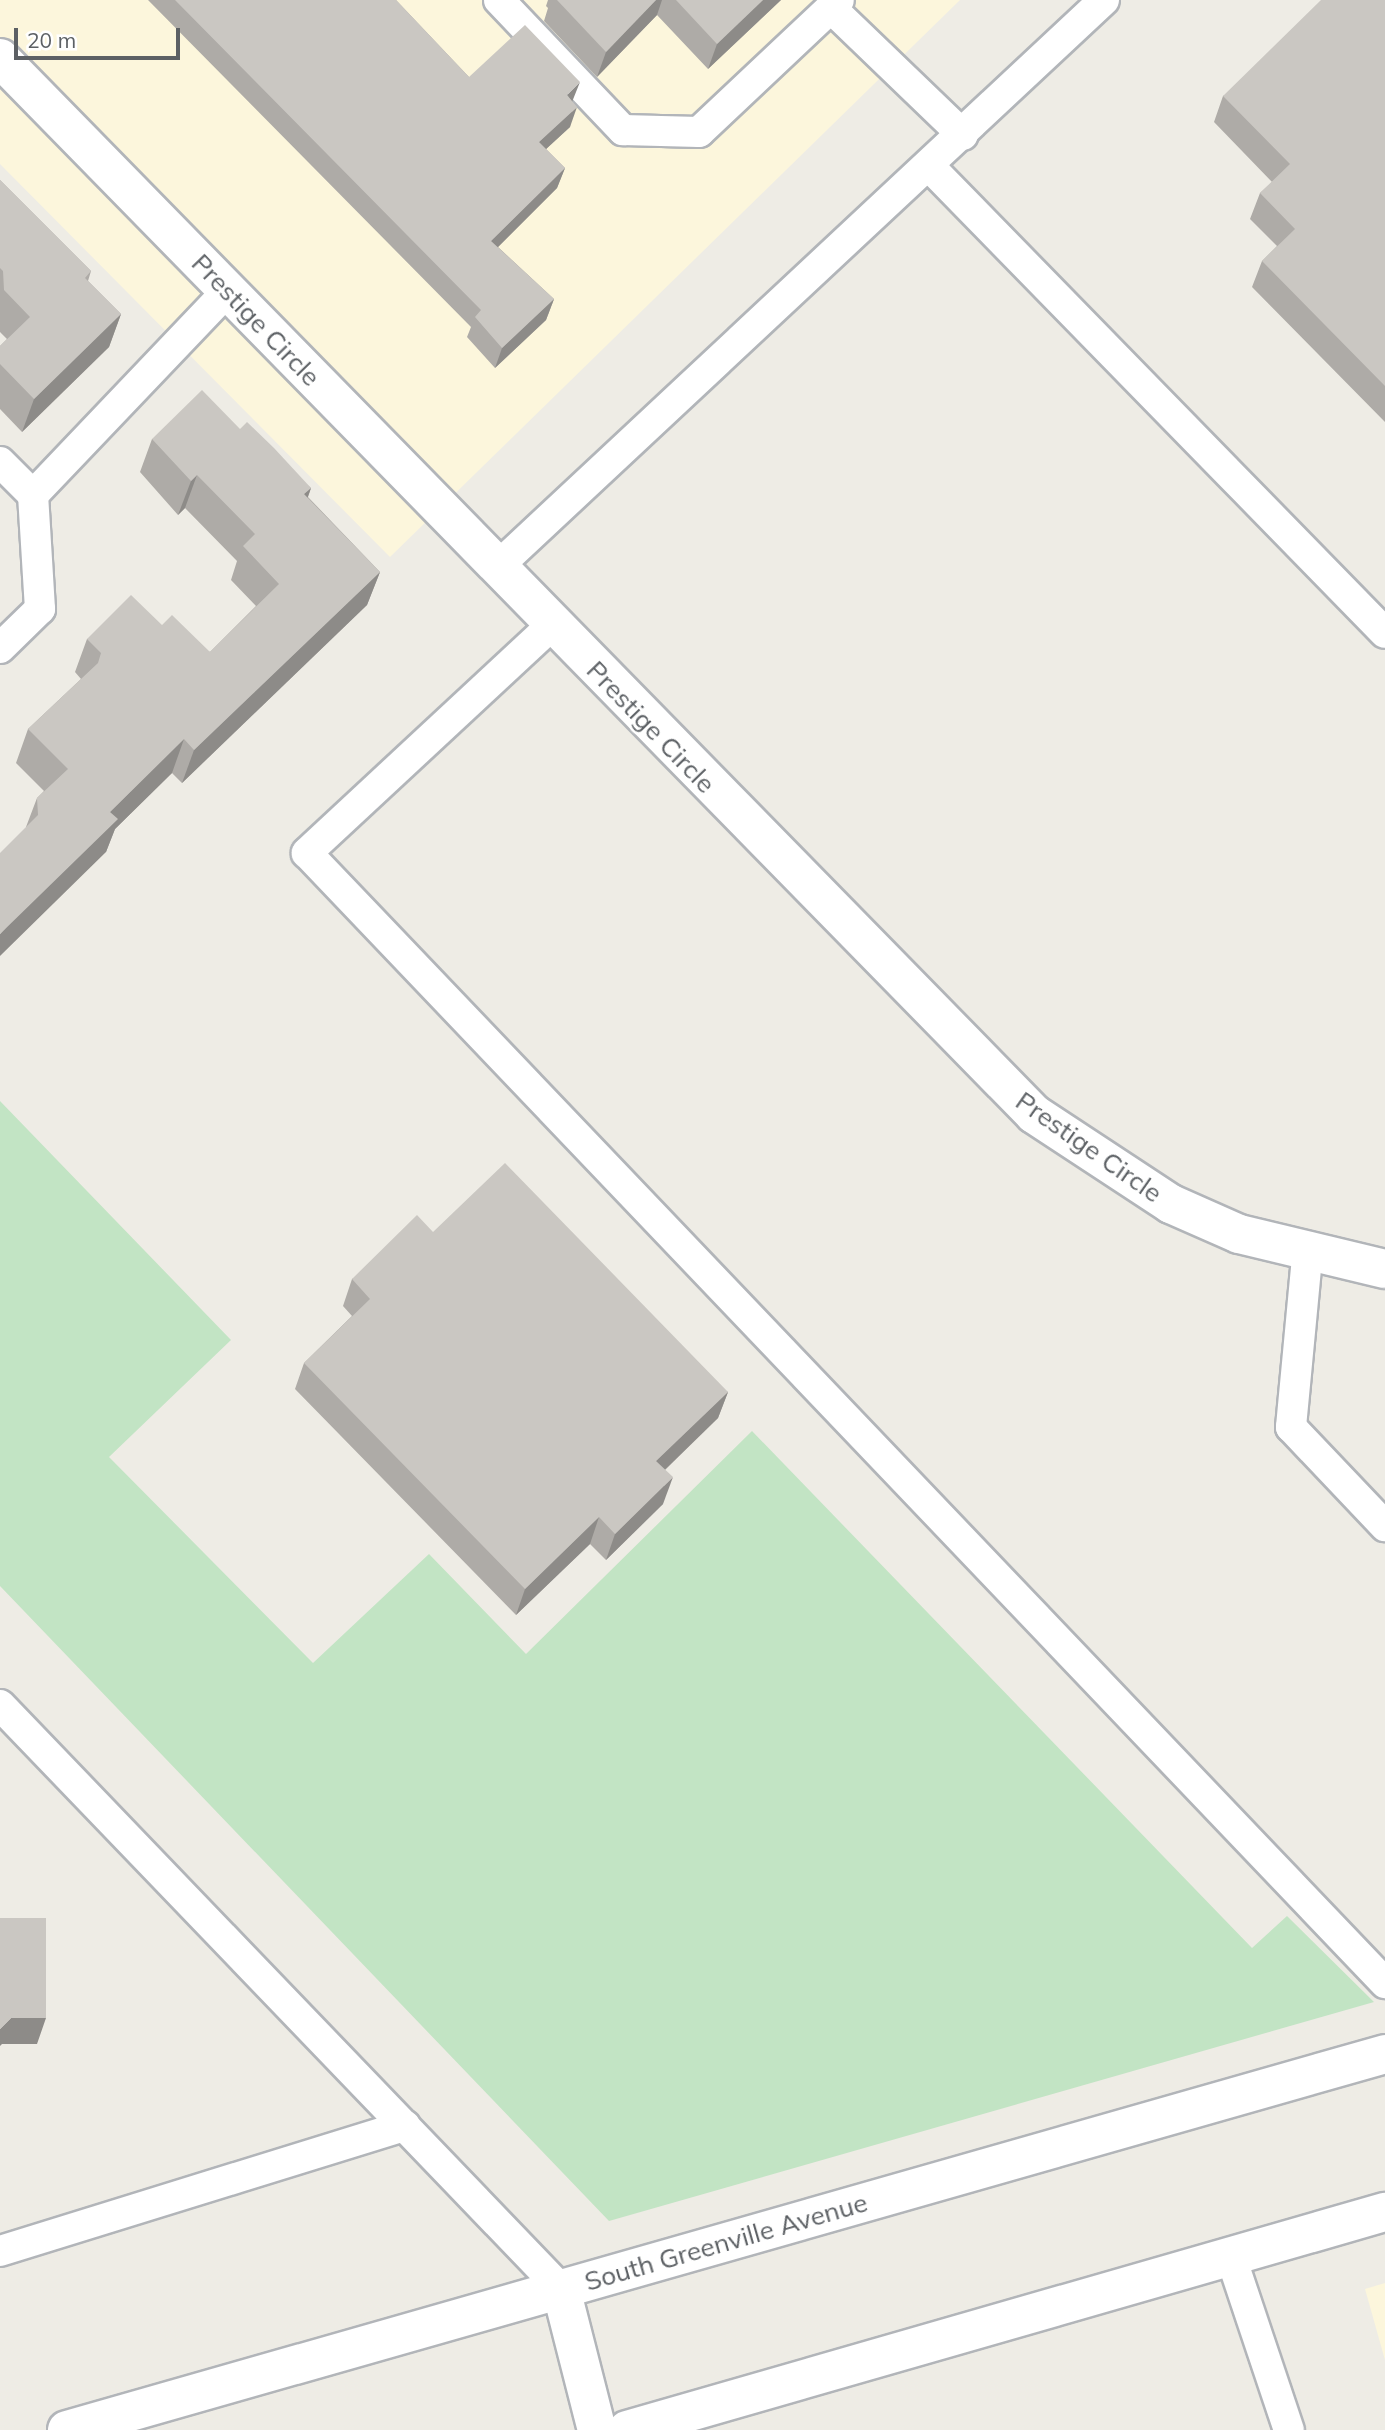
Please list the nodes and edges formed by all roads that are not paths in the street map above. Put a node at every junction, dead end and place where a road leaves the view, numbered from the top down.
1 (499, 0) edge
2 (1104, 0) edge
3 (835, 4) edge
4 (0, 58) edge
5 (963, 135) junction
6 (930, 167) junction
7 (227, 291) junction
8 (0, 461) edge
9 (33, 495) junction
10 (496, 568) junction
11 (552, 625) junction
12 (1385, 633) edge
13 (0, 648) edge
14 (1308, 1247) junction
15 (1385, 1269) edge
16 (1385, 1527) edge
17 (0, 1705) edge
18 (1385, 1983) edge
19 (1385, 2054) edge
20 (405, 2126) junction
21 (1385, 2212) edge
22 (0, 2251) edge
23 (1231, 2257) junction
24 (561, 2289) junction
25 (67, 2430) edge
26 (597, 2430) edge
27 (627, 2430) edge
28 (1289, 2430) edge

1 - 3 lane
2 - 5 lane
3 - 5 lane
4 - 7 main road, Prestige Circle
5 - 6 lane
6 - 10 lane
6 - 12 lane
7 - 9 lane
7 - 10 main road, Prestige Circle
8 - 9 lane
9 - 13 lane
10 - 11 main road, Prestige Circle
11 - 14 main road, Prestige Circle
11 - 18 lane
14 - 15 main road, Prestige Circle
14 - 16 lane
17 - 20 lane
19 - 24 main road, South Greenville Avenue
20 - 22 lane
20 - 24 lane
21 - 23 main road
23 - 27 main road
23 - 28 lane
24 - 25 main road, South Greenville Avenue
24 - 26 main road

